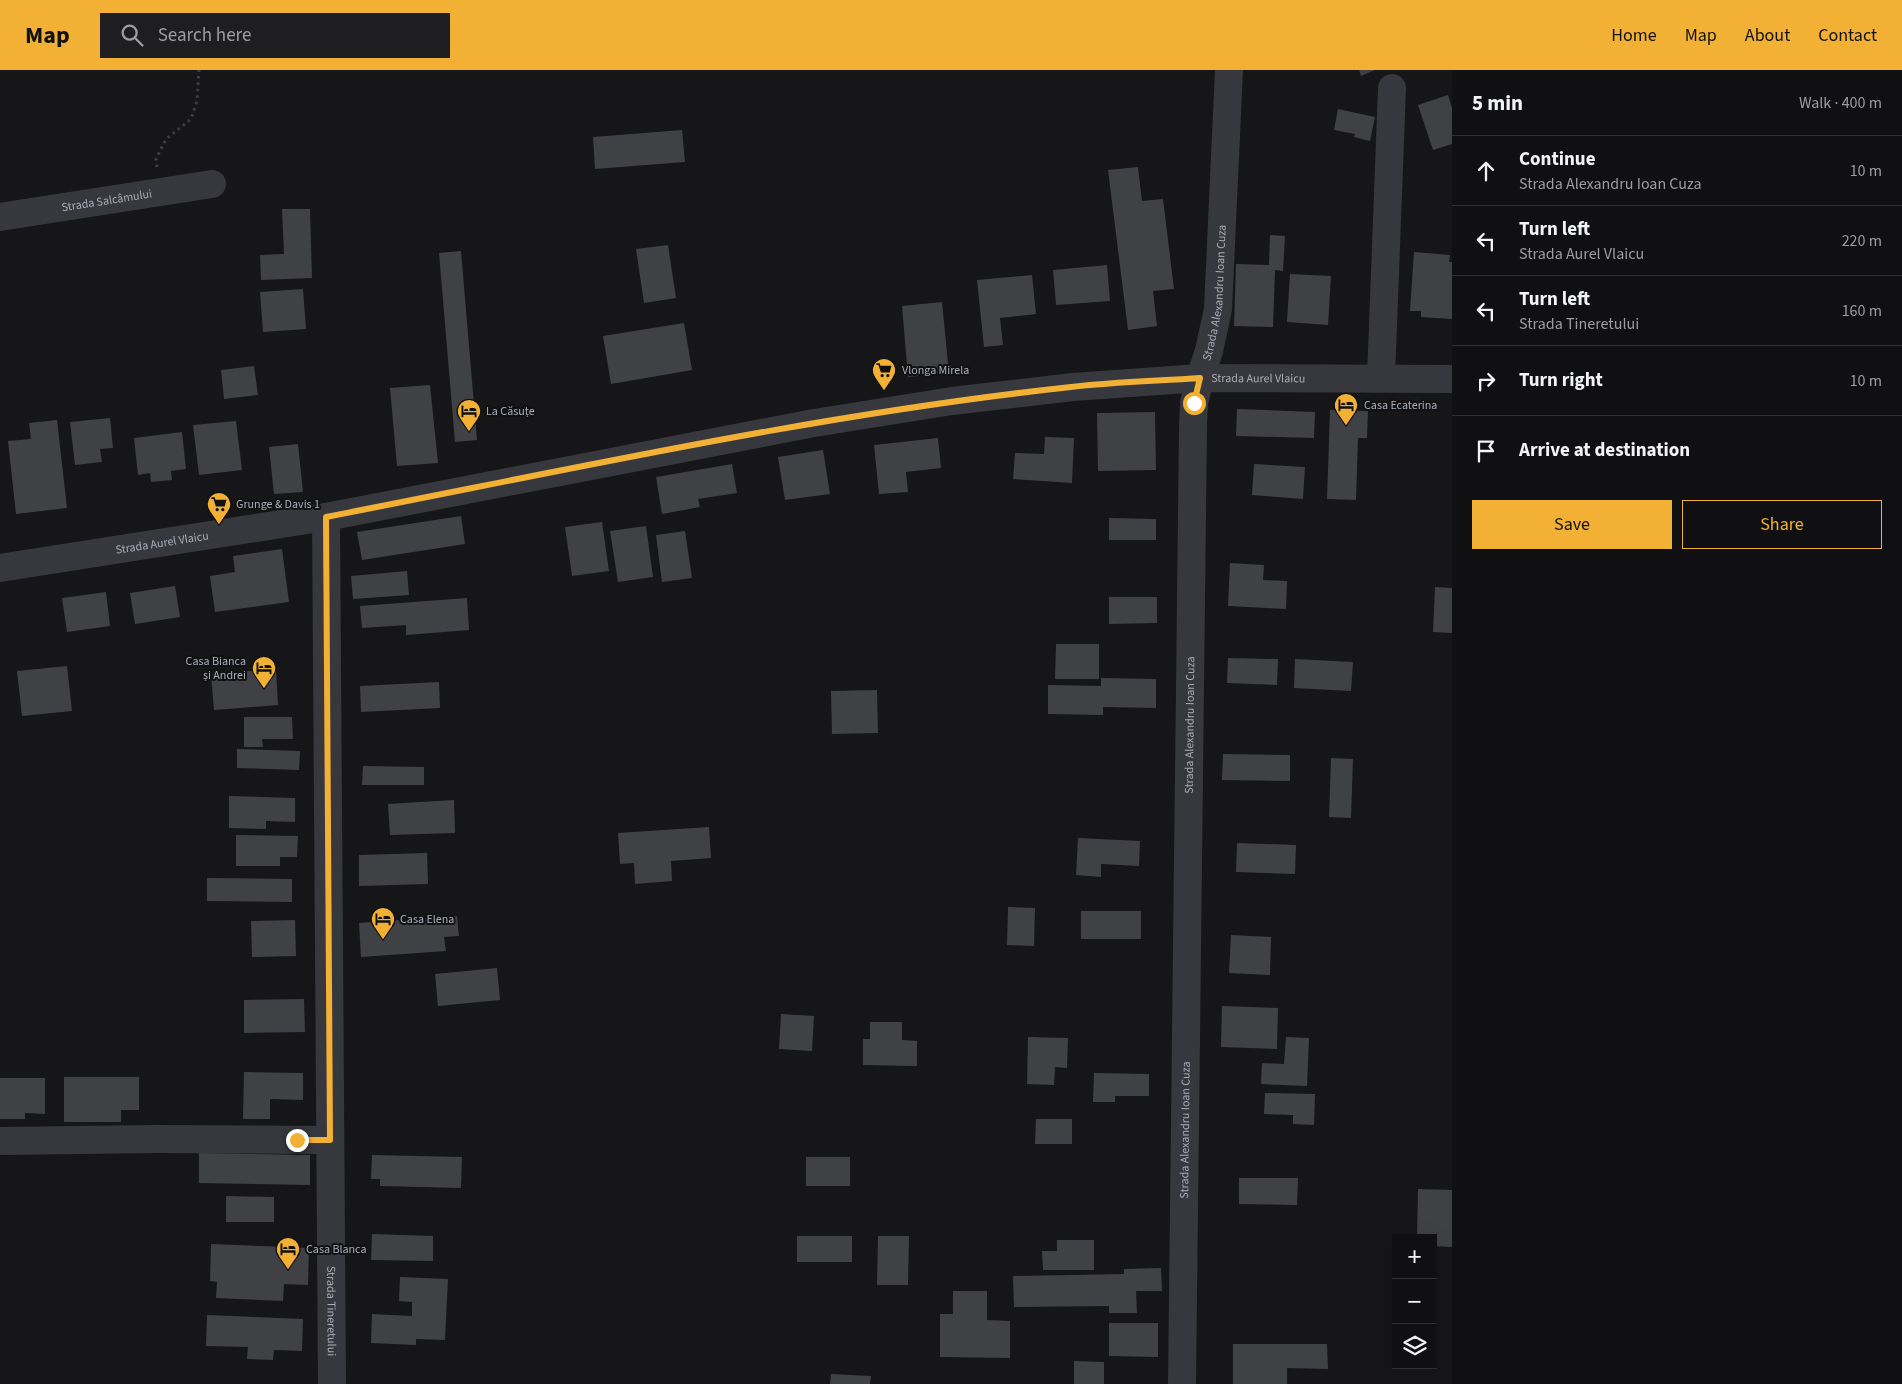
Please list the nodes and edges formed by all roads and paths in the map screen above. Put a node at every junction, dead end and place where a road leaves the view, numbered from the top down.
1 (199, 70) edge
2 (1229, 70) edge
3 (1392, 88) dead end
4 (212, 184) dead end
5 (161, 193) junction
6 (0, 217) edge
7 (1200, 378) junction
8 (1381, 378) junction
9 (1452, 380) edge
10 (326, 517) junction
11 (0, 568) edge
12 (330, 1140) junction
13 (0, 1141) edge
14 (332, 1384) edge
15 (1182, 1384) edge

1 - 5 path
2 - 7 street, Strada Alexandru Ioan Cuza
3 - 8 street
4 - 5 street, Strada Salcâmului
5 - 6 street, Strada Salcâmului
7 - 8 street, Strada Aurel Vlaicu
7 - 10 street, Strada Aurel Vlaicu
7 - 15 street, Strada Alexandru Ioan Cuza
8 - 9 street, Strada Aurel Vlaicu
10 - 11 street, Strada Aurel Vlaicu
10 - 12 street, Strada Tineretului
12 - 13 street
12 - 14 street, Strada Tineretului

